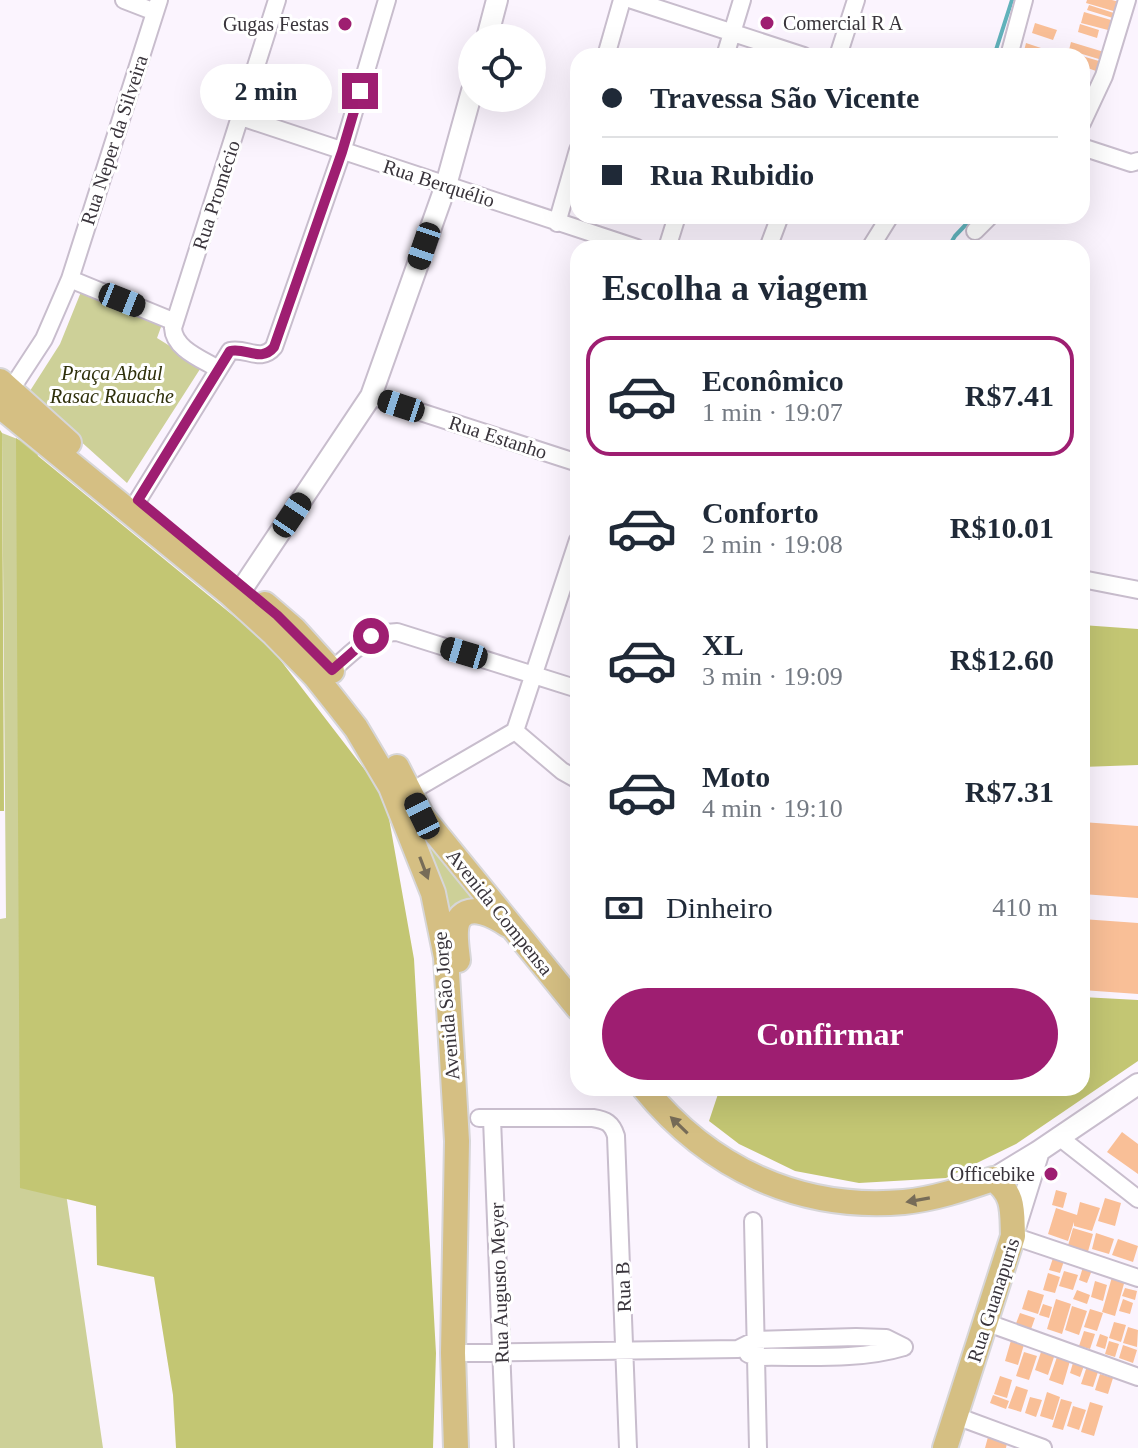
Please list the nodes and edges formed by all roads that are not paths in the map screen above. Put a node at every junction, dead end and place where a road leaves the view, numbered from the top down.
1 (124, 0) edge
2 (277, 0) edge
3 (387, 0) edge
4 (497, 0) edge
5 (622, 0) edge
6 (632, 0) edge
7 (742, 0) edge
8 (856, 0) edge
9 (1022, 0) edge
10 (1127, 0) edge
11 (157, 6) edge
12 (491, 24) edge
13 (732, 33) junction
14 (608, 48) edge
15 (727, 48) edge
16 (779, 48) edge
17 (841, 48) edge
18 (1011, 48) edge
19 (1090, 106) edge
20 (466, 112) edge
21 (241, 117) junction
22 (1090, 149) edge
23 (342, 152) junction
24 (1135, 162) edge
25 (570, 178) edge
26 (446, 185) junction
27 (557, 223) junction
28 (982, 224) edge
29 (975, 231) dead end
30 (611, 240) edge
31 (70, 279) junction
32 (175, 322) junction
33 (218, 369) junction
34 (3, 392) edge
35 (371, 396) junction
36 (570, 460) edge
37 (138, 500) junction
38 (570, 565) edge
39 (1090, 581) edge
40 (244, 586) junction
41 (1138, 590) edge
42 (332, 670) junction
43 (535, 675) junction
44 (570, 686) edge
45 (515, 731) junction
46 (570, 776) edge
47 (410, 792) junction
48 (513, 929) junction
49 (570, 998) edge
50 (1138, 1084) edge
51 (652, 1096) edge
52 (613, 1126) joint
53 (1059, 1137) junction
54 (1039, 1151) junction
55 (993, 1179) junction
56 (1138, 1199) edge
57 (753, 1221) dead end
58 (1013, 1236) junction
59 (1138, 1278) edge
60 (985, 1322) junction
61 (756, 1340) junction
62 (738, 1349) junction
63 (626, 1351) junction
64 (502, 1352) junction
65 (464, 1353) junction
66 (756, 1357) junction
67 (1138, 1377) edge
68 (455, 1405) junction
69 (956, 1416) junction
70 (456, 1448) edge
71 (505, 1448) edge
72 (628, 1448) edge
73 (758, 1448) edge
74 (945, 1448) edge
75 (1043, 1448) edge

1 - 11 street
2 - 21 street, Rua Promécio
3 - 23 street
4 - 12 street
5 - 14 street
6 - 13 street
7 - 13 street
8 - 17 street
9 - 18 street
10 - 19 street
11 - 31 street, Rua Neper da Silveira
13 - 15 street
13 - 16 street
20 - 26 street
21 - 23 street, Rua Berquélio
21 - 32 street, Rua Promécio
22 - 24 street
23 - 26 street, Rua Berquélio
23 - 33 street
25 - 27 street
26 - 27 street, Rua Berquélio
26 - 35 street
27 - 30 street, Rua Berquélio
28 - 29 street
31 - 32 street
31 - 34 street, Rua Neper da Silveira
32 - 33 street
33 - 37 street
34 - 37 main road
34 -> 68 main road, Avenida São Jorge
35 - 36 street, Rua Estanho
35 - 40 street
37 - 40 main road
38 - 43 street
39 - 41 street
40 - 42 main road
42 - 43 street
42 - 47 main road
43 - 44 street
43 - 45 street
45 - 46 street
45 - 47 street
47 - 48 main road, Avenida Compensa
48 - 49 main road, Avenida Compensa
48 - 65 main road
50 - 53 street
55 -> 51 main road
52 - 63 street, Rua B
52 - 64 street, Rua Augusto Meyer
53 - 54 street
53 - 56 street
54 - 55 street
54 - 58 street, Rua Guanapuris
55 - 58 main road
57 - 61 street
58 - 59 street
58 - 60 main road, Rua Guanapuris
60 - 67 street
60 - 69 main road, Rua Guanapuris
61 - 62 street
61 - 66 street
61 - 66 street
62 - 63 street
62 - 66 street
63 - 64 street
63 - 72 street, Rua B
64 - 65 street
64 - 71 street, Rua Augusto Meyer
65 - 68 main road
66 - 73 street
68 - 70 main road, Avenida São Jorge
69 - 74 main road, Rua Guanapuris
69 - 75 street

